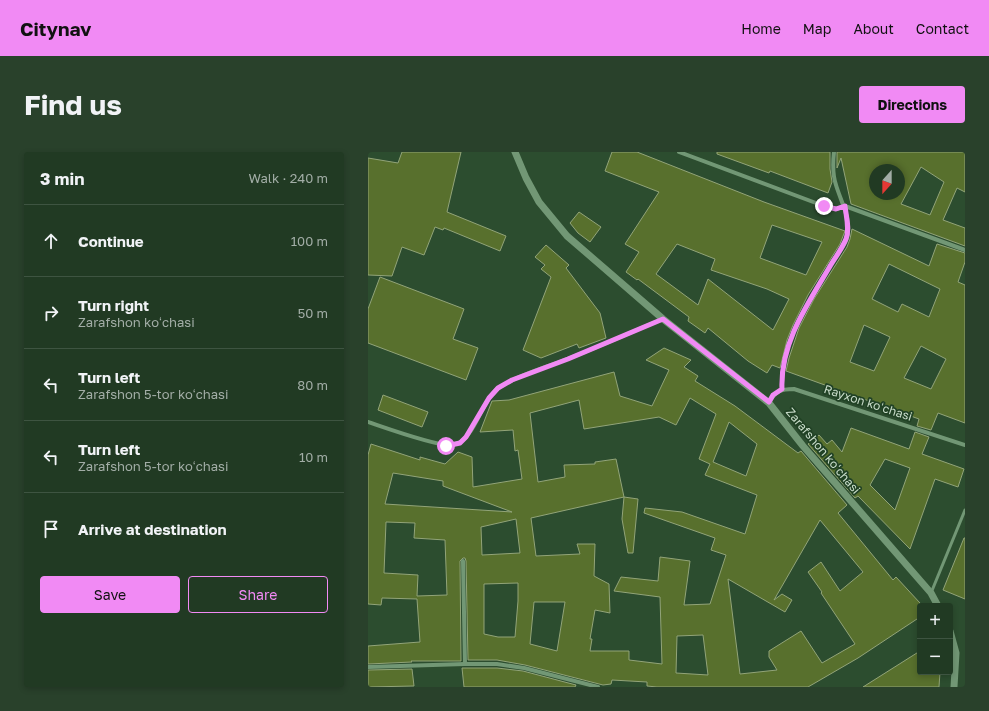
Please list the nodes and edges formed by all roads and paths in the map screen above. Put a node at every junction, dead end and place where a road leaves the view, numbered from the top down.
1 (515, 152) edge
2 (679, 152) edge
3 (834, 152) edge
4 (845, 206) junction
5 (965, 250) edge
6 (663, 319) junction
7 (782, 389) junction
8 (769, 402) junction
9 (368, 422) edge
10 (965, 445) edge
11 (965, 510) edge
12 (463, 561) dead end
13 (931, 593) junction
14 (936, 603) edge
15 (952, 639) edge
16 (464, 664) junction
17 (368, 667) edge
18 (598, 687) edge
19 (954, 687) edge

1 - 6 street, Zarafshon koʻchasi
2 - 4 street
3 - 4 street
4 - 5 street
4 - 7 street
6 - 8 street, Zarafshon koʻchasi
6 - 9 street
7 - 8 street
7 - 10 street, Rayxon koʻchasi
8 - 13 street, Zarafshon koʻchasi
11 - 13 lane
12 - 16 street
13 - 14 street, Zarafshon koʻchasi
15 - 19 street
16 - 17 street
16 - 18 street

